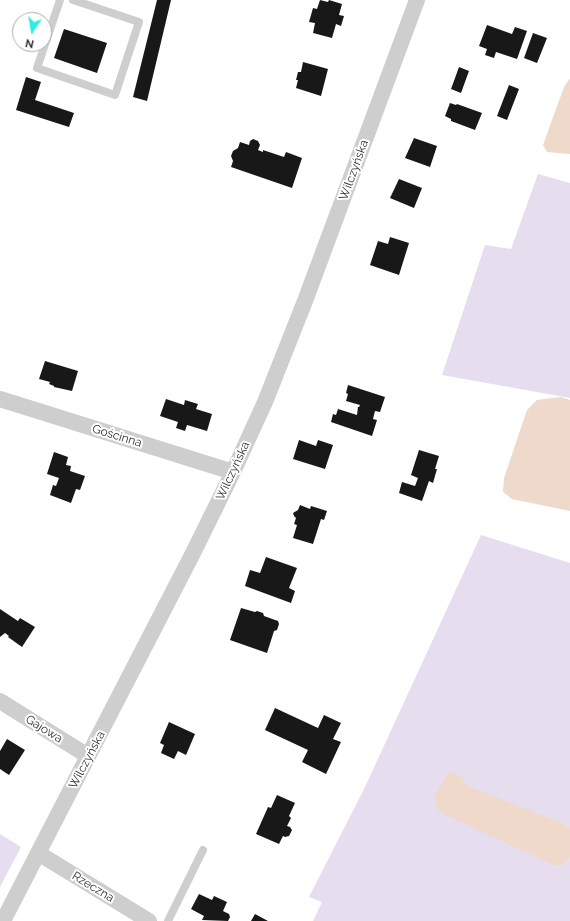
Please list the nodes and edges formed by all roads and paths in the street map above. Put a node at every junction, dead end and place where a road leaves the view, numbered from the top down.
1 (60, 0) edge
2 (73, 0) edge
3 (417, 0) edge
4 (0, 399) edge
5 (233, 472) junction
6 (0, 701) edge
7 (88, 756) junction
8 (204, 850) dead end
9 (38, 853) junction
10 (3, 921) edge
11 (149, 921) edge
12 (168, 921) edge

1 - 2 lane
3 - 5 street, Wilczyńska
4 - 5 street, Gościnna
5 - 7 street, Wilczyńska
6 - 7 street, Gajowa
7 - 9 street, Wilczyńska
8 - 12 lane
9 - 10 street, Wilczyńska
9 - 11 street, Rzeczna

